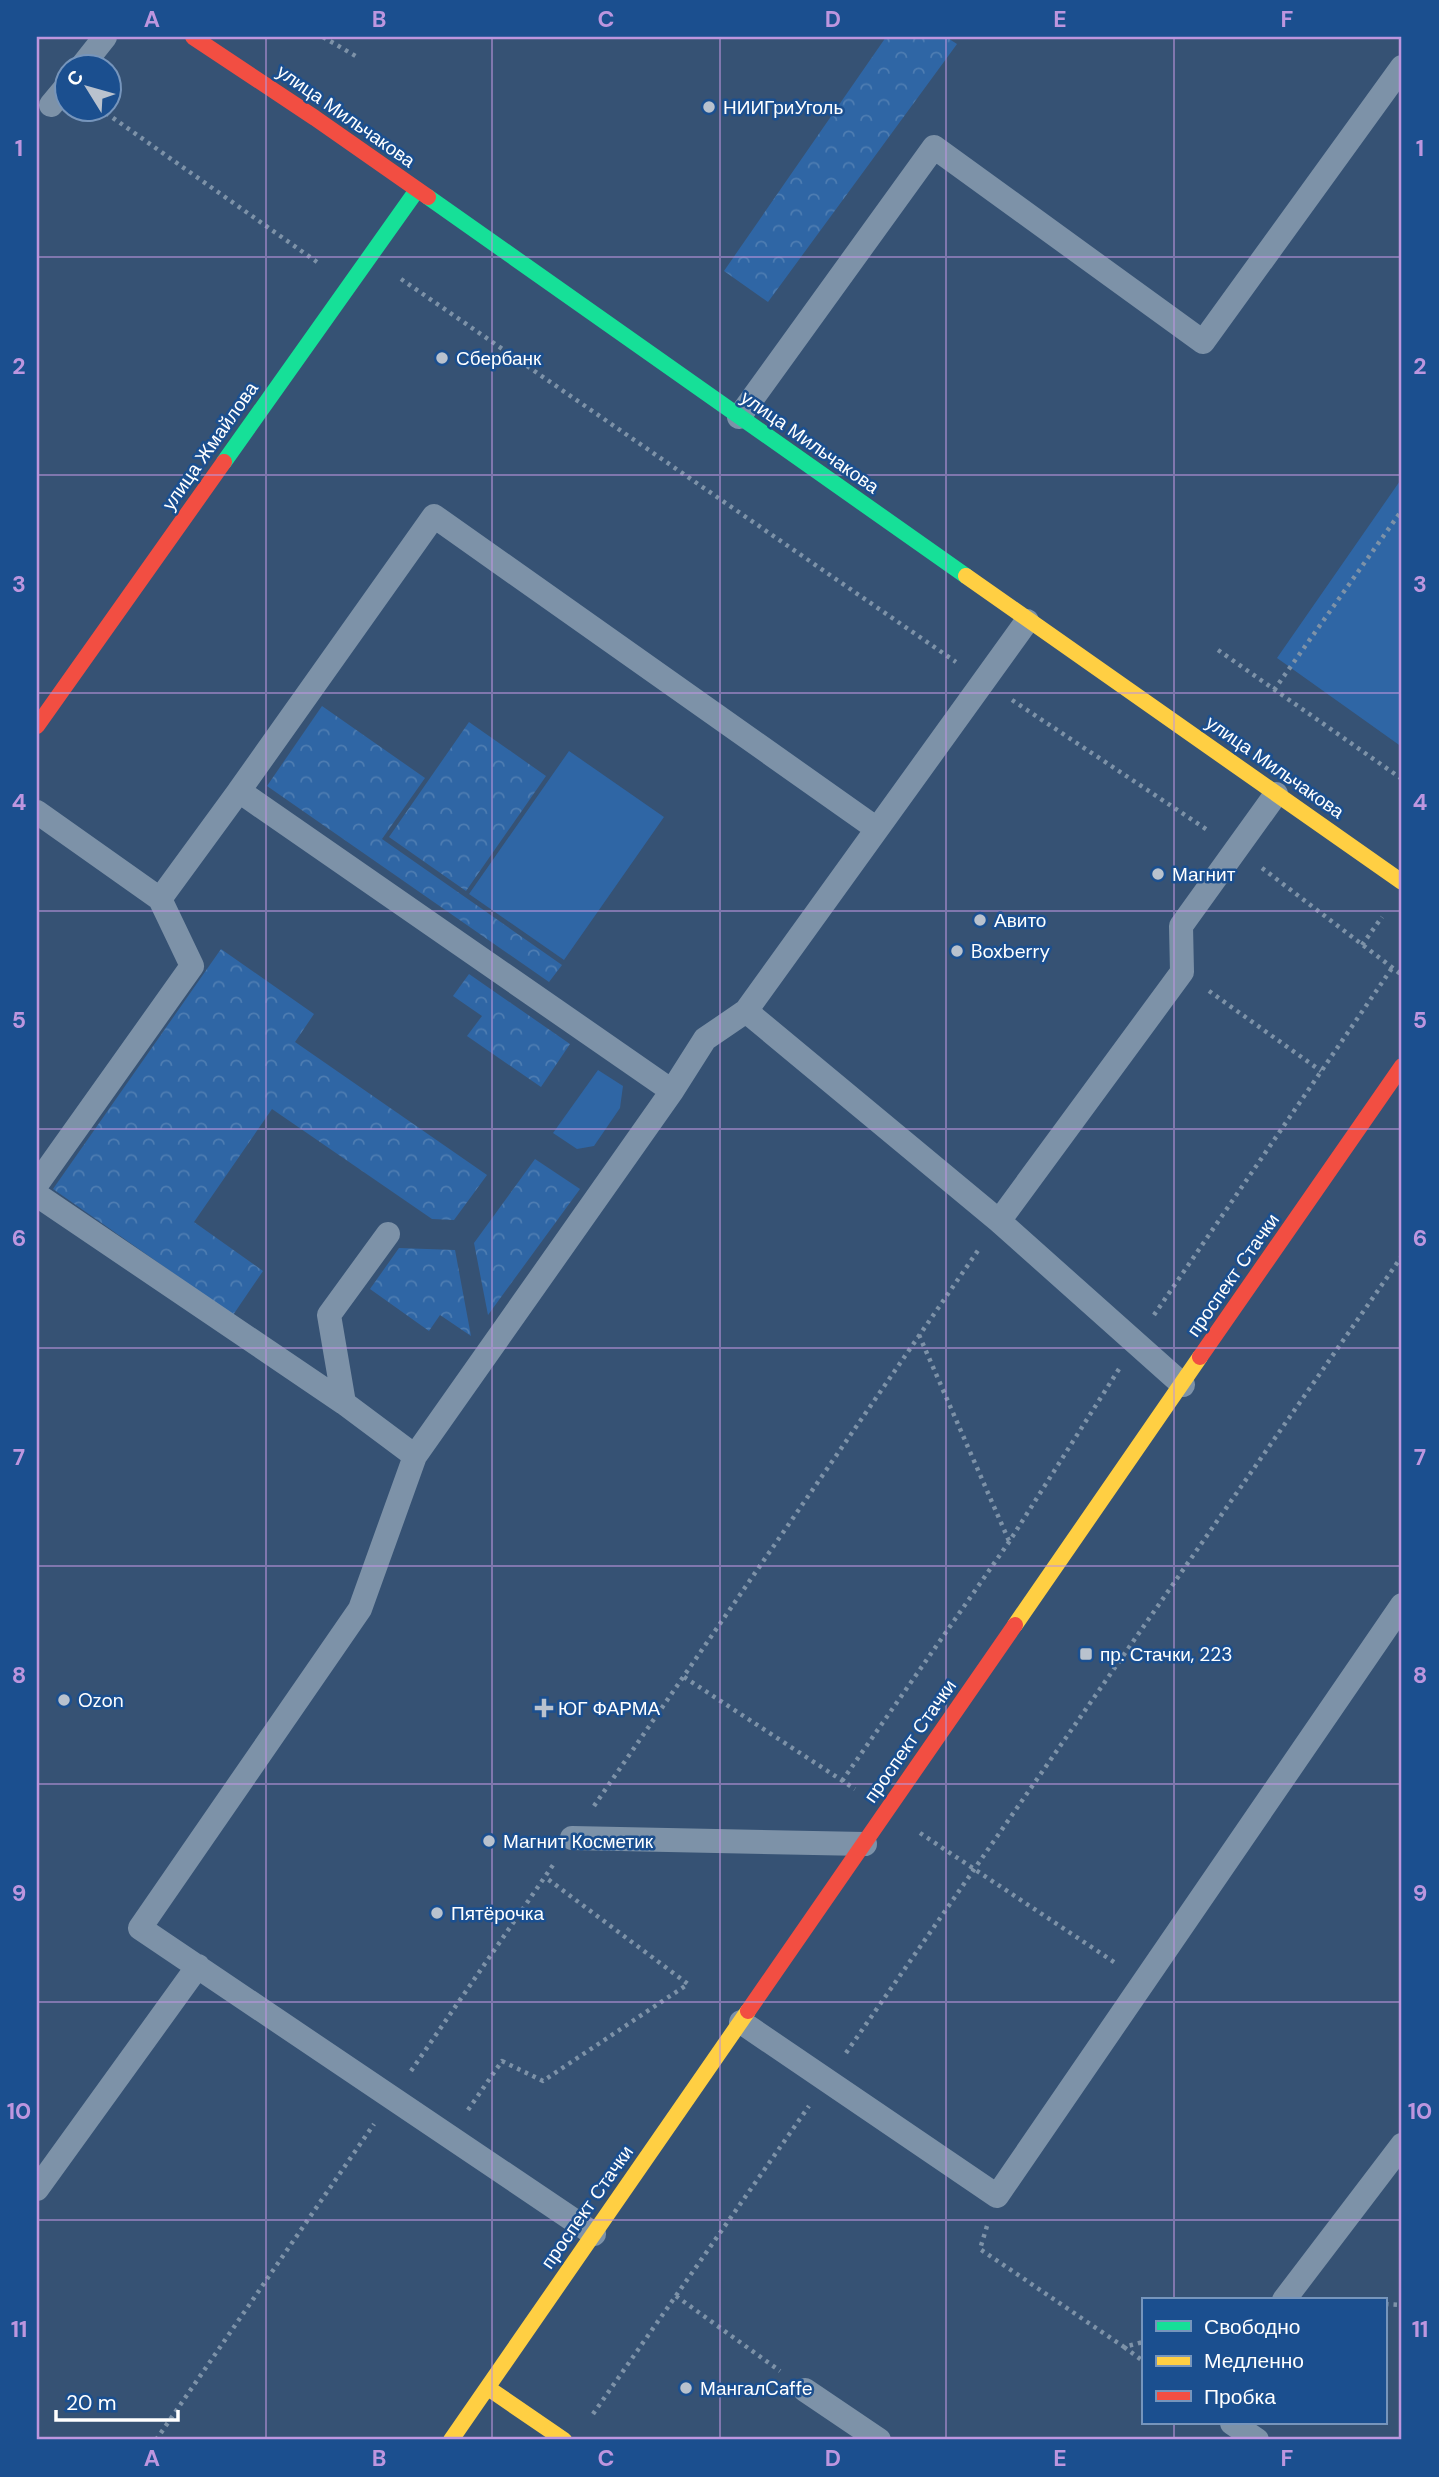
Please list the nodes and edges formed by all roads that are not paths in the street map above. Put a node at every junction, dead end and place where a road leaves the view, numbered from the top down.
1 (105, 37) edge
2 (204, 39) edge
3 (93, 52) edge
4 (1402, 67) edge
5 (417, 190) junction
6 (738, 417) junction
7 (1027, 621) junction
8 (37, 726) edge
9 (239, 791) junction
10 (1276, 794) junction
11 (37, 812) edge
12 (877, 829) junction
13 (1402, 882) edge
14 (160, 899) junction
15 (746, 1011) junction
16 (1402, 1066) edge
17 (672, 1091) junction
18 (37, 1184) edge
19 (37, 1195) edge
20 (999, 1221) junction
21 (388, 1234) dead end
22 (1183, 1385) junction
23 (344, 1403) junction
24 (415, 1456) junction
25 (1402, 1605) edge
26 (572, 1838) dead end
27 (864, 1844) junction
28 (198, 1966) junction
29 (741, 2022) junction
30 (1402, 2145) edge
31 (37, 2189) edge
32 (594, 2234) junction
33 (1286, 2298) edge
34 (488, 2388) junction
35 (805, 2390) road end
36 (1233, 2424) edge
37 (451, 2440) edge
38 (564, 2440) edge
39 (879, 2440) edge
40 (1257, 2440) edge

1 - 3 lane
2 - 5 street, улица Мильчакова
4 - 6 lane
5 - 6 street, улица Мильчакова
5 - 8 street, улица Жмайлова
6 - 7 street, улица Мильчакова
7 - 10 street, улица Мильчакова
7 - 12 lane
9 - 12 lane
9 - 14 lane
9 - 17 lane
10 - 13 street, улица Мильчакова
10 - 20 lane
11 - 14 lane
12 - 15 lane
14 - 18 lane
15 - 17 lane
15 - 20 lane
16 - 22 street, проспект Стачки
17 - 24 lane
19 - 23 lane
20 - 22 lane
21 - 23 lane
22 - 27 street, проспект Стачки
23 - 24 lane
24 - 28 lane
25 - 29 lane
26 - 27 lane
27 - 29 street, проспект Стачки
28 - 31 lane
28 - 32 lane
29 - 32 street, проспект Стачки
30 - 33 lane
32 - 34 street, проспект Стачки
34 - 37 street, проспект Стачки
34 - 38 street
35 - 39 lane
36 - 40 lane

